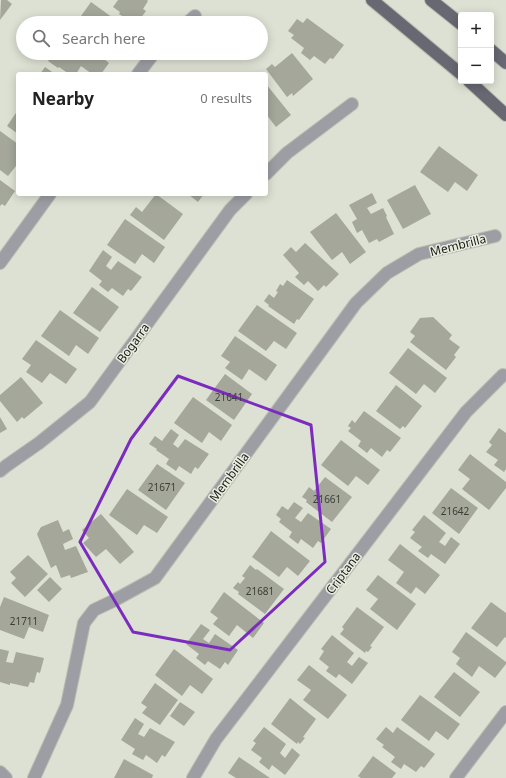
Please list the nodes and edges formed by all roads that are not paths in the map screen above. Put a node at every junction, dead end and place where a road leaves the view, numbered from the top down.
1 (372, 0) edge
2 (431, 0) edge
3 (458, 22) edge
4 (494, 53) edge
5 (149, 60) edge
6 (506, 63) edge
7 (140, 72) edge
8 (458, 72) edge
9 (472, 84) edge
10 (352, 104) dead end
11 (506, 115) edge
12 (268, 172) edge
13 (49, 196) edge
14 (244, 196) edge
15 (495, 236) dead end
16 (0, 263) edge
17 (503, 375) dead end
18 (0, 471) edge
19 (506, 712) edge
20 (0, 772) edge
21 (6, 778) edge
22 (34, 778) edge
23 (193, 778) edge
24 (456, 778) edge

1 - 8 main road
2 - 3 main road
4 - 6 main road
5 - 7 street
9 - 11 main road
10 - 12 street
13 - 16 street
14 - 18 street, Bogarra
15 - 22 street, Membrilla
17 - 23 street, Criptana
19 - 24 street
20 - 21 street

